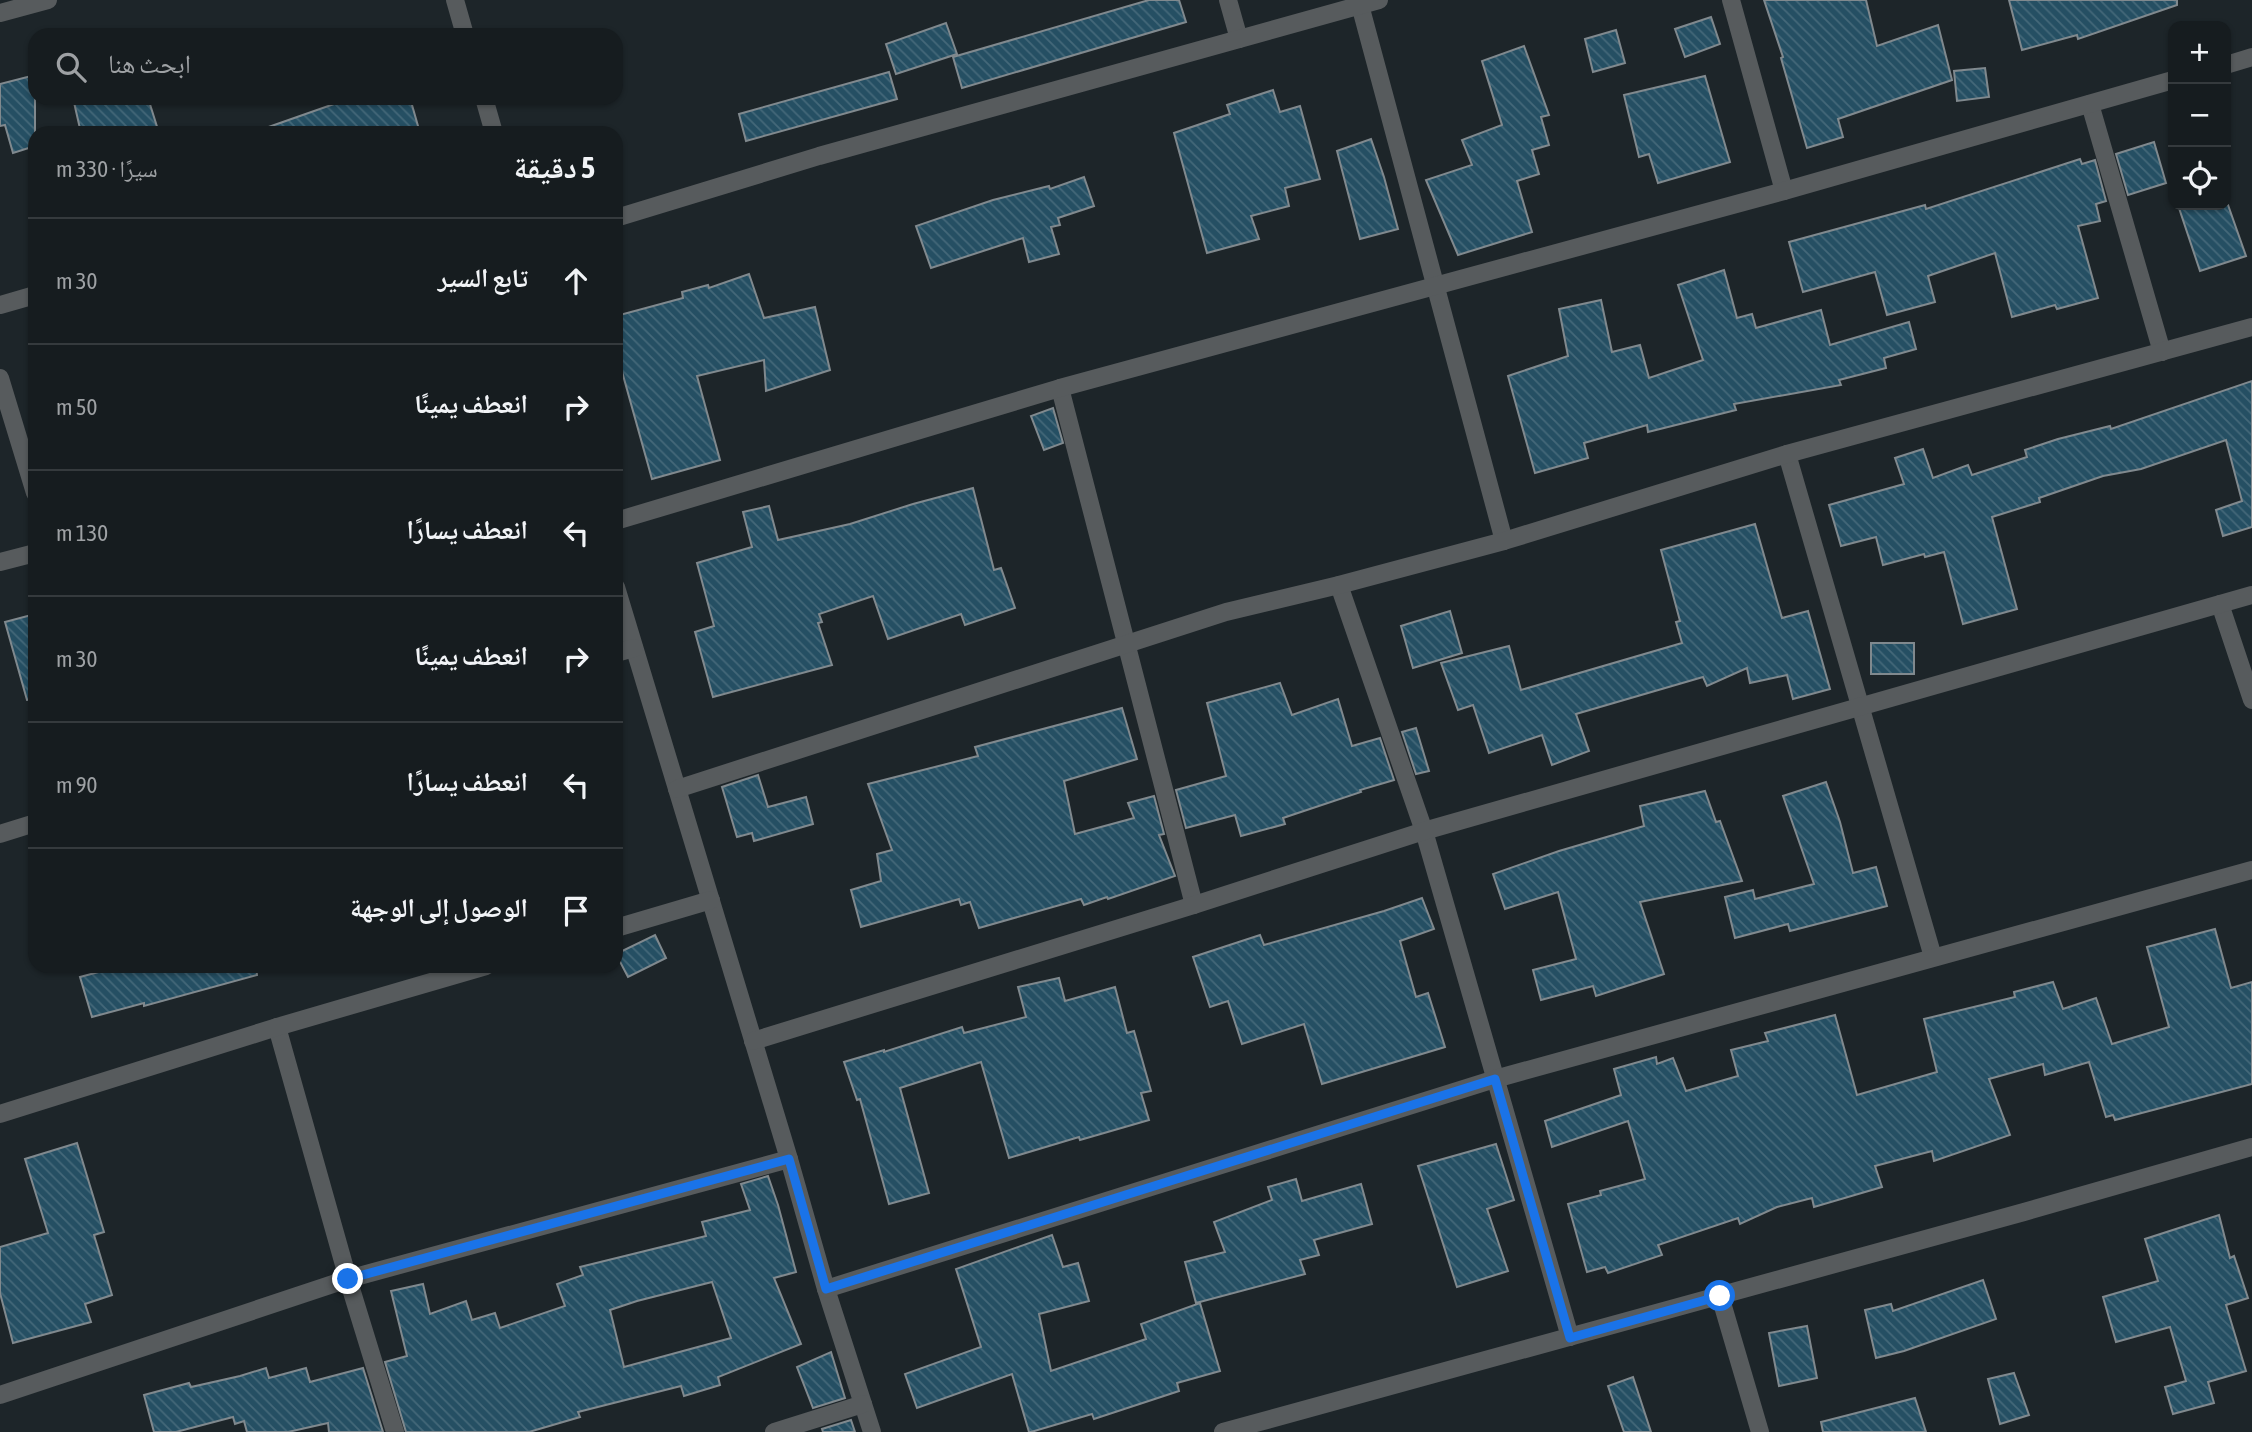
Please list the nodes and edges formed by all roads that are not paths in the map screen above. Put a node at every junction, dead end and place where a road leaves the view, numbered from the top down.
1 (48, 0) edge
2 (454, 0) edge
3 (1228, 0) edge
4 (1379, 0) edge
5 (1731, 0) edge
6 (1360, 5) junction
7 (0, 13) edge
8 (463, 28) edge
9 (1239, 38) junction
10 (2252, 57) edge
11 (2231, 63) edge
12 (2168, 81) edge
13 (2090, 104) junction
14 (486, 105) edge
15 (493, 126) edge
16 (1784, 191) junction
17 (623, 216) edge
18 (1437, 287) junction
19 (28, 297) edge
20 (0, 305) edge
21 (2252, 327) edge
22 (2162, 352) junction
23 (0, 378) edge
24 (1060, 388) junction
25 (1787, 454) junction
26 (28, 470) edge
27 (623, 519) edge
28 (1504, 541) junction
29 (28, 555) edge
30 (0, 562) edge
31 (1339, 585) junction
32 (2252, 595) edge
33 (2220, 604) junction
34 (623, 611) edge
35 (1128, 643) junction
36 (634, 648) junction
37 (623, 651) edge
38 (2252, 700) edge
39 (1861, 707) junction
40 (677, 789) junction
41 (28, 825) edge
42 (1424, 831) junction
43 (0, 834) edge
44 (2252, 870) edge
45 (711, 900) junction
46 (1194, 905) junction
47 (623, 926) edge
48 (1933, 957) junction
49 (462, 973) edge
50 (277, 1027) junction
51 (753, 1041) junction
52 (1495, 1079) junction
53 (0, 1114) edge
54 (2252, 1147) edge
55 (789, 1159) junction
56 (348, 1279) junction
57 (826, 1289) junction
58 (1720, 1296) junction
59 (1570, 1338) junction
60 (0, 1395) edge
61 (863, 1404) junction
62 (395, 1432) edge
63 (775, 1432) edge
64 (872, 1432) edge
65 (1223, 1432) edge
66 (1760, 1432) edge

1 - 7 street
2 - 8 street
3 - 9 street
4 - 6 street
5 - 16 street
6 - 9 street
6 - 18 street
9 - 17 street
10 - 11 street
12 - 13 street
13 - 16 street
13 - 22 street
14 - 15 street
16 - 18 street
18 - 24 street
18 - 28 street
19 - 20 street
21 - 22 street
22 - 25 street
23 - 26 street
24 - 27 street
24 - 35 street
25 - 28 street
25 - 39 street
28 - 31 street
29 - 30 street
31 - 35 street
31 - 42 street
32 - 33 street
33 - 38 street
33 - 39 street
34 - 36 street
35 - 40 street
35 - 46 street
36 - 37 street
36 - 40 street
39 - 42 street
39 - 48 street
40 - 45 street
41 - 43 street
42 - 46 street
42 - 52 street
44 - 48 street
45 - 47 street
45 - 51 street
46 - 51 street
48 - 52 street
49 - 50 street
50 - 53 street
50 - 56 street
51 - 55 street
52 - 57 street
52 - 59 street
54 - 58 street
55 - 56 street
55 - 57 street
56 - 60 street
56 - 62 street
57 - 61 street
58 - 59 street
58 - 66 street
59 - 65 street
61 - 63 street
61 - 64 street

